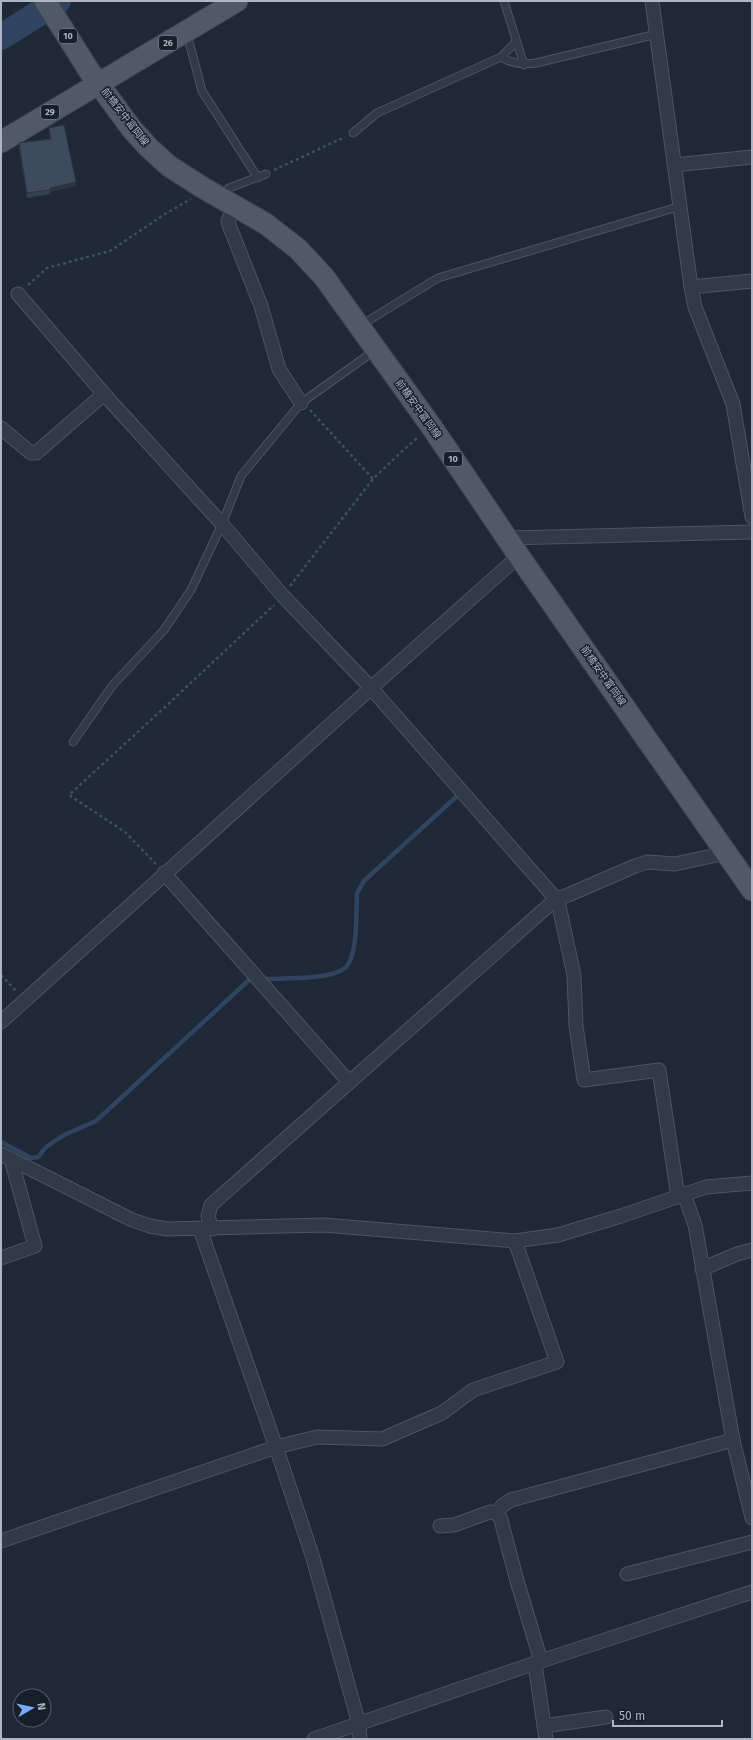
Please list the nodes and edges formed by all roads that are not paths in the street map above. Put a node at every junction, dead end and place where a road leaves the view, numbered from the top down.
1 (45, 1) edge
2 (237, 1) edge
3 (504, 1) edge
4 (652, 1) edge
5 (186, 32) junction
6 (657, 34) junction
7 (516, 42) junction
8 (501, 57) junction
9 (524, 65) junction
10 (94, 77) junction
11 (353, 134) road end
12 (1, 142) edge
13 (752, 157) edge
14 (674, 165) junction
15 (266, 174) road end
16 (258, 178) junction
17 (227, 202) junction
18 (681, 206) junction
19 (752, 281) edge
20 (691, 287) junction
21 (18, 294) road end
22 (359, 327) junction
23 (375, 350) junction
24 (104, 394) junction
25 (301, 403) junction
26 (1, 428) edge
27 (748, 462) edge
28 (752, 517) edge
29 (222, 524) junction
30 (752, 532) edge
31 (507, 538) junction
32 (519, 556) junction
33 (371, 688) junction
34 (72, 742) dead end
35 (726, 853) junction
36 (164, 873) junction
37 (749, 881) edge
38 (556, 899) junction
39 (1, 1022) edge
40 (349, 1082) junction
41 (6, 1156) edge
42 (752, 1183) edge
43 (681, 1196) junction
44 (206, 1229) junction
45 (515, 1241) junction
46 (752, 1250) edge
47 (1, 1258) edge
48 (702, 1269) junction
49 (733, 1440) junction
50 (276, 1447) junction
51 (497, 1513) junction
52 (752, 1518) edge
53 (440, 1526) dead end
54 (1, 1541) edge
55 (752, 1542) edge
56 (627, 1574) dead end
57 (752, 1592) edge
58 (538, 1662) junction
59 (606, 1717) dead end
60 (358, 1724) junction
61 (545, 1733) edge
62 (314, 1739) edge
63 (360, 1739) edge

1 - 10 main road, 前橋安中富岡線 / 10
2 - 5 main road, 26
3 - 7 lane
4 - 6 street
5 - 10 main road, 26
5 - 16 lane
6 - 9 lane
6 - 14 street
7 - 8 lane
7 - 9 lane
8 - 9 lane
8 - 11 lane
10 - 12 main road, 29
10 - 17 main road, 前橋安中富岡線 / 10
13 - 14 street
14 - 18 street
15 - 16 lane
16 - 17 lane
17 - 22 main road, 前橋安中富岡線 / 10
17 - 25 street
18 - 20 street
18 - 22 lane
19 - 20 street
20 - 27 street
21 - 24 street
22 - 23 main road, 前橋安中富岡線 / 10
23 - 25 lane
23 - 31 main road, 前橋安中富岡線 / 10
24 - 26 street
24 - 29 street
25 - 29 lane
27 - 28 street
29 - 33 street
29 - 34 lane
30 - 31 street
31 - 32 main road, 前橋安中富岡線 / 10
32 - 33 street
32 - 35 main road, 前橋安中富岡線 / 10
33 - 36 street
33 - 38 street
35 - 37 main road, 前橋安中富岡線 / 10
35 - 38 street
36 - 39 street
36 - 40 street
38 - 40 street
38 - 43 street
40 - 44 street
41 - 44 street
41 - 47 street
42 - 43 street
43 - 45 street
43 - 48 street
44 - 45 street
44 - 50 street
45 - 50 street
46 - 48 street
48 - 49 street
49 - 51 street
49 - 52 street
50 - 54 street
50 - 60 street
51 - 53 street
51 - 58 street
55 - 56 street
57 - 58 street
58 - 60 street
58 - 61 street
59 - 61 street
60 - 62 street
60 - 63 street

